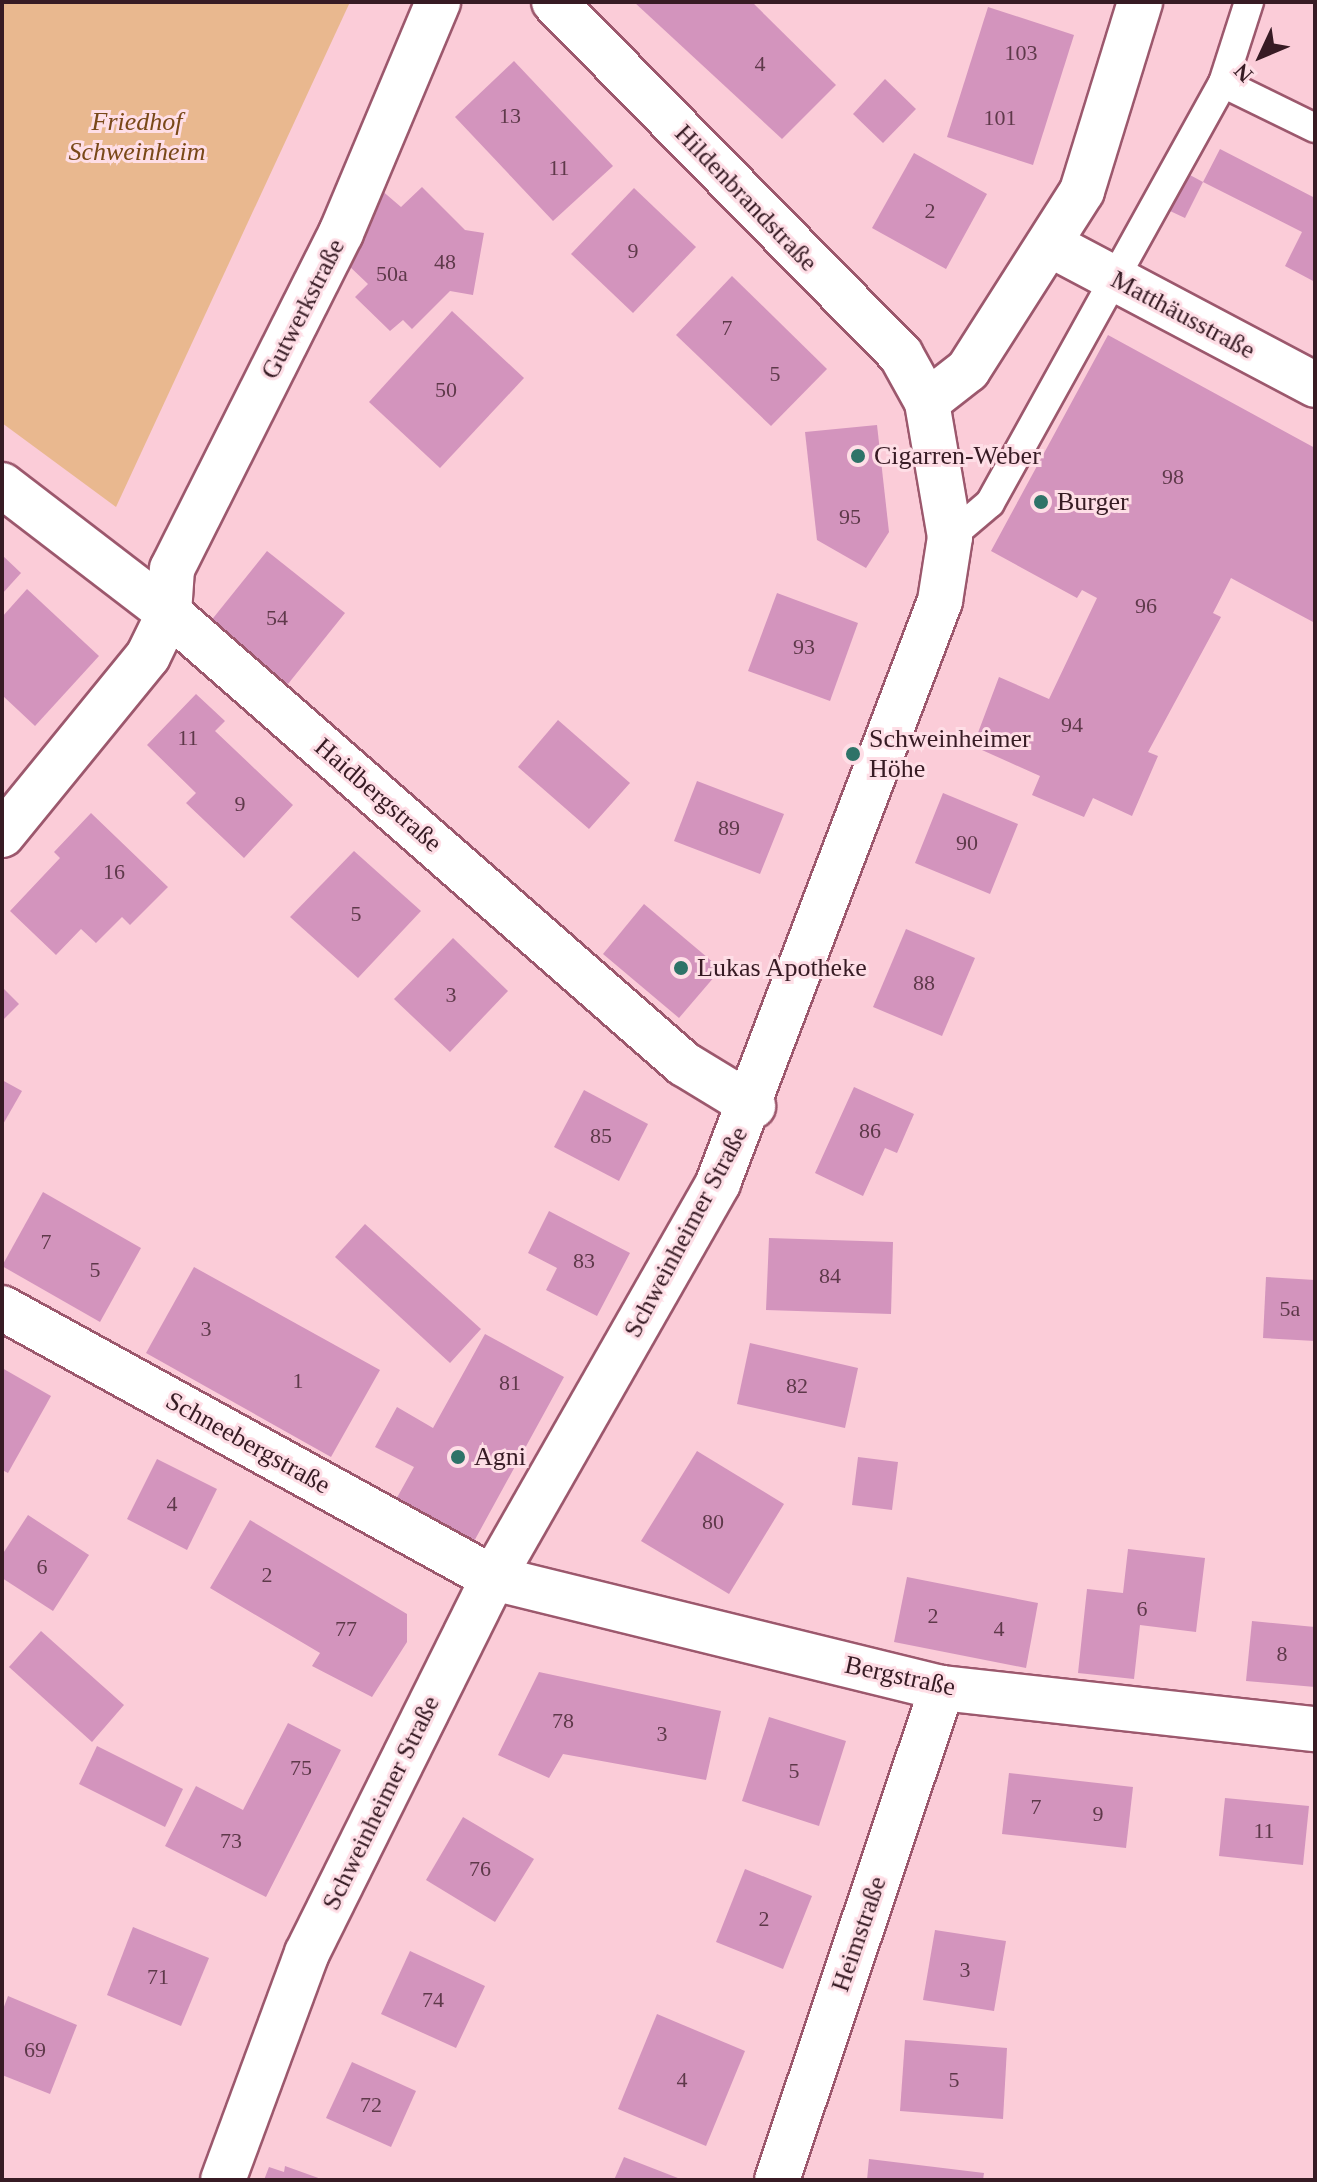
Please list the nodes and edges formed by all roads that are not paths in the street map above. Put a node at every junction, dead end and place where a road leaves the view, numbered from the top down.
1 (438, 2) edge
2 (554, 2) edge
3 (1140, 2) edge
4 (1249, 2) edge
5 (1223, 83) junction
6 (1315, 128) edge
7 (1051, 245) junction
8 (1111, 277) junction
9 (1315, 385) edge
10 (927, 402) junction
11 (2, 485) edge
12 (950, 537) junction
13 (169, 613) junction
14 (2, 835) edge
15 (753, 1106) junction
16 (2, 1308) edge
17 (493, 1578) junction
18 (942, 1688) junction
19 (1315, 1729) edge
20 (223, 2180) edge
21 (777, 2180) edge

1 - 13 street, Gutwerkstraße
2 - 10 street, Hildenbrandstraße
3 - 7 street
4 - 5 lane
5 - 6 lane
5 - 8 lane
7 - 8 street, Matthäusstraße
7 - 10 street
8 - 9 street, Matthäusstraße
8 - 12 lane
10 - 12 street, Schweinheimer Straße
11 - 13 street, Haidbergstraße
12 - 15 street, Schweinheimer Straße
13 - 14 street
13 - 15 street, Haidbergstraße
15 - 17 street, Schweinheimer Straße
16 - 17 street, Schneebergstraße
17 - 18 street, Bergstraße
17 - 20 street, Schweinheimer Straße
18 - 19 street, Bergstraße
18 - 21 street, Heimstraße

